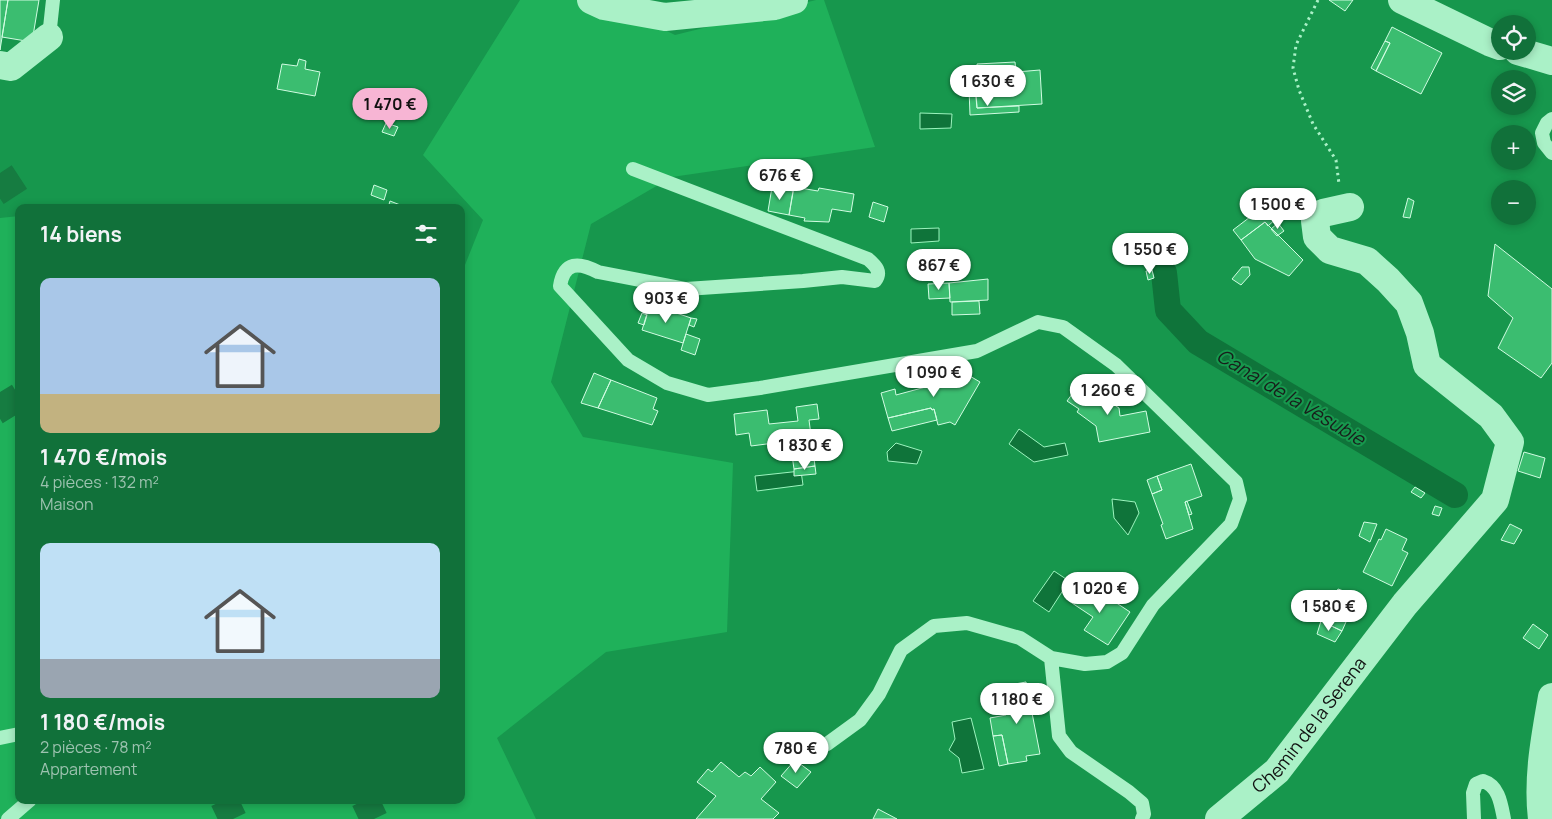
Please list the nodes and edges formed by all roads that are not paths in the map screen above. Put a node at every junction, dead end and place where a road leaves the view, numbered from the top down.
1 (54, 0) edge
2 (591, 0) edge
3 (794, 0) edge
4 (1402, 0) edge
5 (49, 37) joint
6 (1491, 42) edge
7 (1536, 57) edge
8 (1552, 62) edge
9 (0, 65) edge
10 (1552, 119) edge
11 (1552, 153) edge
12 (633, 169) dead end
13 (1350, 207) road end
14 (1051, 658) junction
15 (1552, 697) edge
16 (15, 735) edge
17 (0, 738) edge
18 (827, 744) dead end
19 (25, 804) edge
20 (8, 819) edge
21 (1142, 819) edge
22 (1219, 819) edge
23 (1474, 819) edge
24 (1504, 819) edge
25 (1542, 819) edge

1 - 5 lane
2 - 3 street
4 - 6 street
5 - 9 street
7 - 8 street
10 - 11 lane
12 - 14 lane
13 - 22 street, Chemin de la Serena
14 - 18 lane
14 - 21 lane
15 - 25 street
16 - 17 lane
19 - 20 lane
23 - 24 lane

